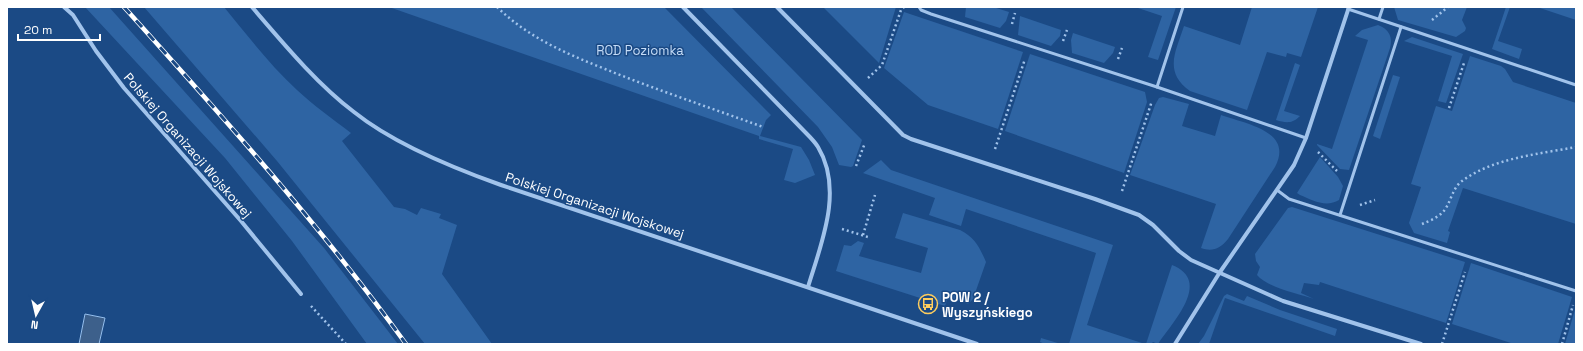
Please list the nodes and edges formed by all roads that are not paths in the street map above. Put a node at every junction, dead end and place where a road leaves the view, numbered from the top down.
1 (64, 7) edge
2 (252, 7) edge
3 (682, 7) edge
4 (777, 7) edge
5 (918, 7) edge
6 (1183, 7) edge
7 (1383, 7) edge
8 (1348, 8) edge
9 (1379, 19) junction
10 (1402, 27) junction
11 (1576, 85) edge
12 (1157, 87) junction
13 (1306, 138) junction
14 (1277, 190) junction
15 (1340, 215) junction
16 (1220, 272) junction
17 (808, 287) junction
18 (1576, 291) edge
19 (301, 294) road end
20 (977, 344) edge
21 (1175, 344) edge
22 (1422, 344) edge

1 - 19 street, Polskiej Organizacji Wojskowej
2 - 17 street, Polskiej Organizacji Wojskowej
3 - 17 street
4 - 16 street
5 - 12 lane
6 - 12 lane
7 - 9 lane
8 - 9 lane
8 - 13 street
9 - 10 lane
10 - 11 lane
10 - 15 lane
12 - 13 lane
13 - 14 street
14 - 15 lane
14 - 16 street
15 - 18 lane
16 - 21 street
16 - 22 street
17 - 20 street, Polskiej Organizacji Wojskowej

